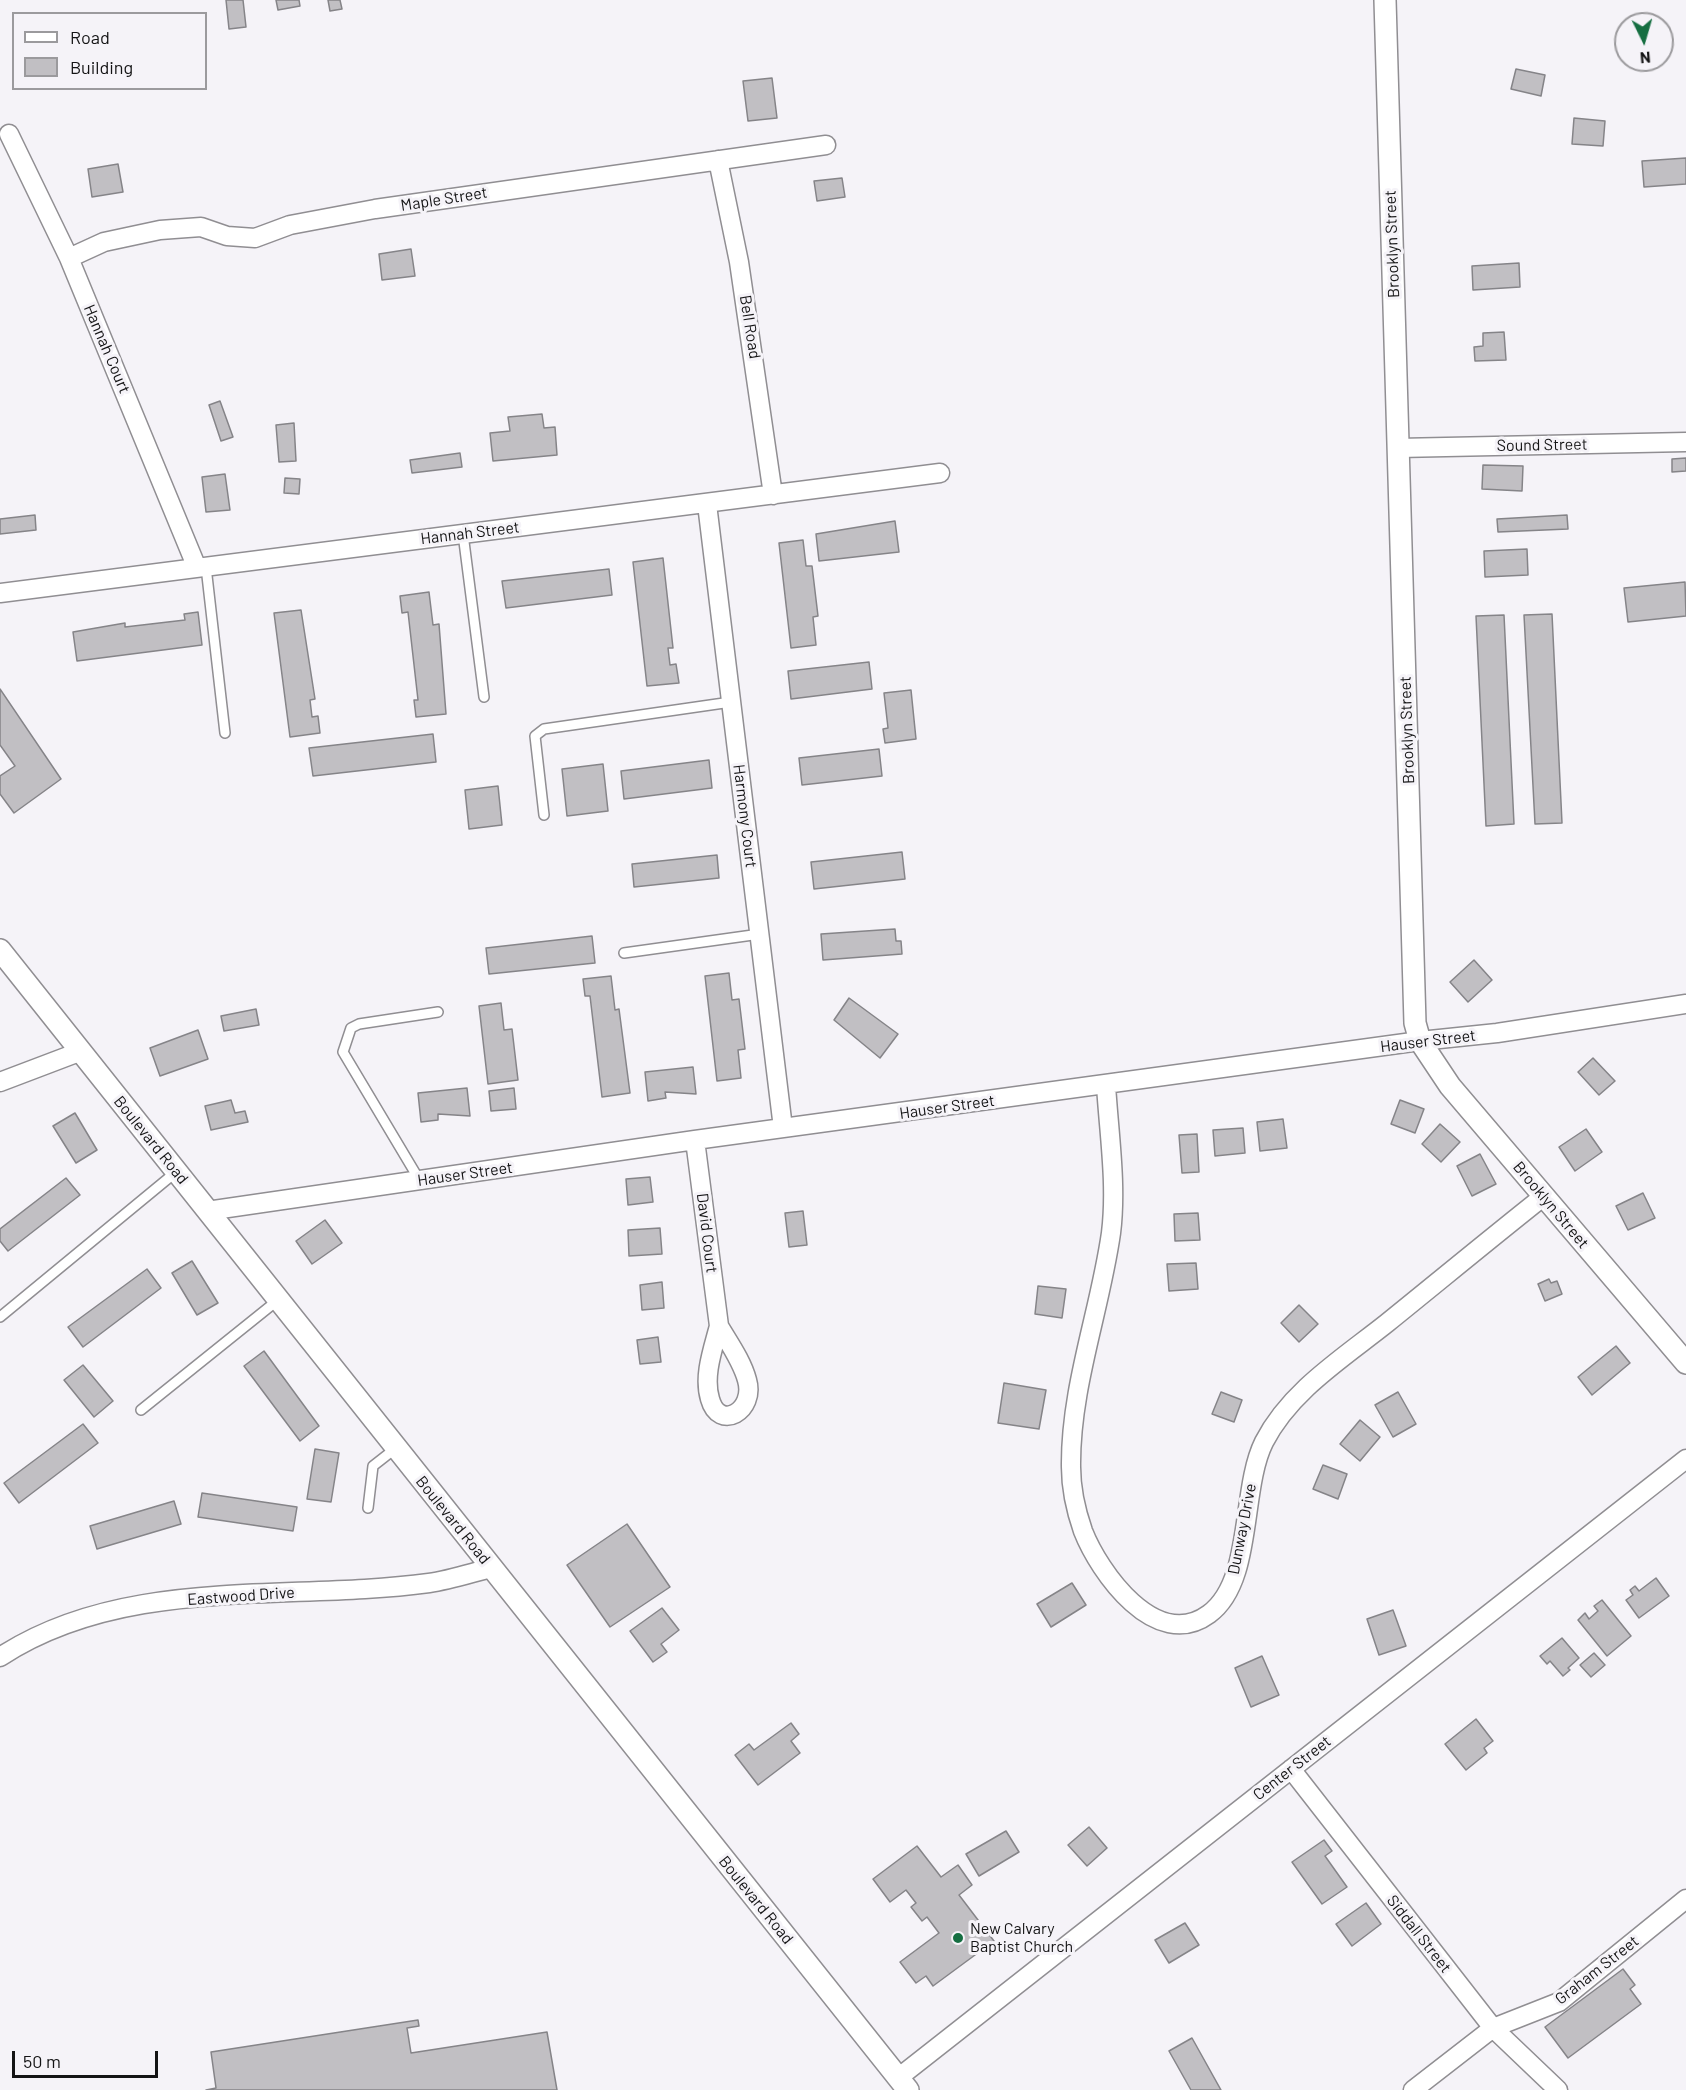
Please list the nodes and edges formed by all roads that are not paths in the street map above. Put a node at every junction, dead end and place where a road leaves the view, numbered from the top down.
1 (1385, 0) edge
2 (9, 134) dead end
3 (826, 145) dead end
4 (718, 160) junction
5 (69, 258) junction
6 (1686, 442) edge
7 (1398, 448) junction
8 (940, 473) dead end
9 (773, 495) junction
10 (707, 504) junction
11 (463, 534) junction
12 (202, 567) junction
13 (0, 593) edge
14 (484, 697) dead end
15 (731, 702) junction
16 (225, 733) dead end
17 (544, 815) dead end
18 (760, 934) junction
19 (0, 950) edge
20 (624, 953) dead end
21 (1686, 1004) edge
22 (438, 1011) dead end
23 (1420, 1041) junction
24 (79, 1052) junction
25 (0, 1082) edge
26 (1106, 1085) junction
27 (783, 1128) junction
28 (695, 1140) junction
29 (176, 1172) junction
30 (420, 1180) junction
31 (1544, 1196) junction
32 (207, 1211) junction
33 (278, 1300) junction
34 (0, 1317) edge
35 (719, 1326) dead end
36 (1686, 1363) edge
37 (141, 1410) dead end
38 (396, 1448) junction
39 (1686, 1459) edge
40 (368, 1508) dead end
41 (491, 1568) junction
42 (0, 1657) edge
43 (1291, 1769) junction
44 (1686, 1899) edge
45 (1493, 2028) junction
46 (903, 2084) edge
47 (1413, 2090) edge
48 (1558, 2090) edge

1 - 7 street, Brooklyn Street
2 - 5 street, Hannah Court
3 - 4 street, Maple Street
4 - 5 street, Maple Street
4 - 9 street, Bell Road
5 - 12 street, Hannah Court
6 - 7 street, Sound Street
7 - 23 street, Brooklyn Street
8 - 9 street, Hannah Street
9 - 10 street, Hannah Street
10 - 11 street, Hannah Street
10 - 15 street, Harmony Court
11 - 12 street, Hannah Street
11 - 14 lane
12 - 13 street, Hannah Street
12 - 16 lane
15 - 17 lane
15 - 18 street, Harmony Court
18 - 20 lane
18 - 27 street, Harmony Court
19 - 24 street, Boulevard Road
21 - 23 street, Hauser Street
22 - 30 lane
23 - 26 street, Hauser Street
23 - 31 street, Brooklyn Street
24 - 25 street
24 - 29 street, Boulevard Road
26 - 27 street, Hauser Street
26 - 31 street, Dunway Drive
27 - 28 street, Hauser Street
28 - 30 street, Hauser Street
28 - 35 street, David Court
29 - 32 street, Boulevard Road
29 - 34 lane
30 - 32 street, Hauser Street
31 - 36 street, Brooklyn Street
32 - 33 street, Boulevard Road
33 - 37 lane
33 - 38 street, Boulevard Road
38 - 40 lane
38 - 41 street, Boulevard Road
39 - 43 street, Center Street
41 - 42 street, Eastwood Drive
41 - 46 street, Boulevard Road
43 - 45 street, Siddall Street
43 - 46 street, Center Street
44 - 45 street, Graham Street
45 - 47 street, Graham Street
45 - 48 street, Siddall Street

